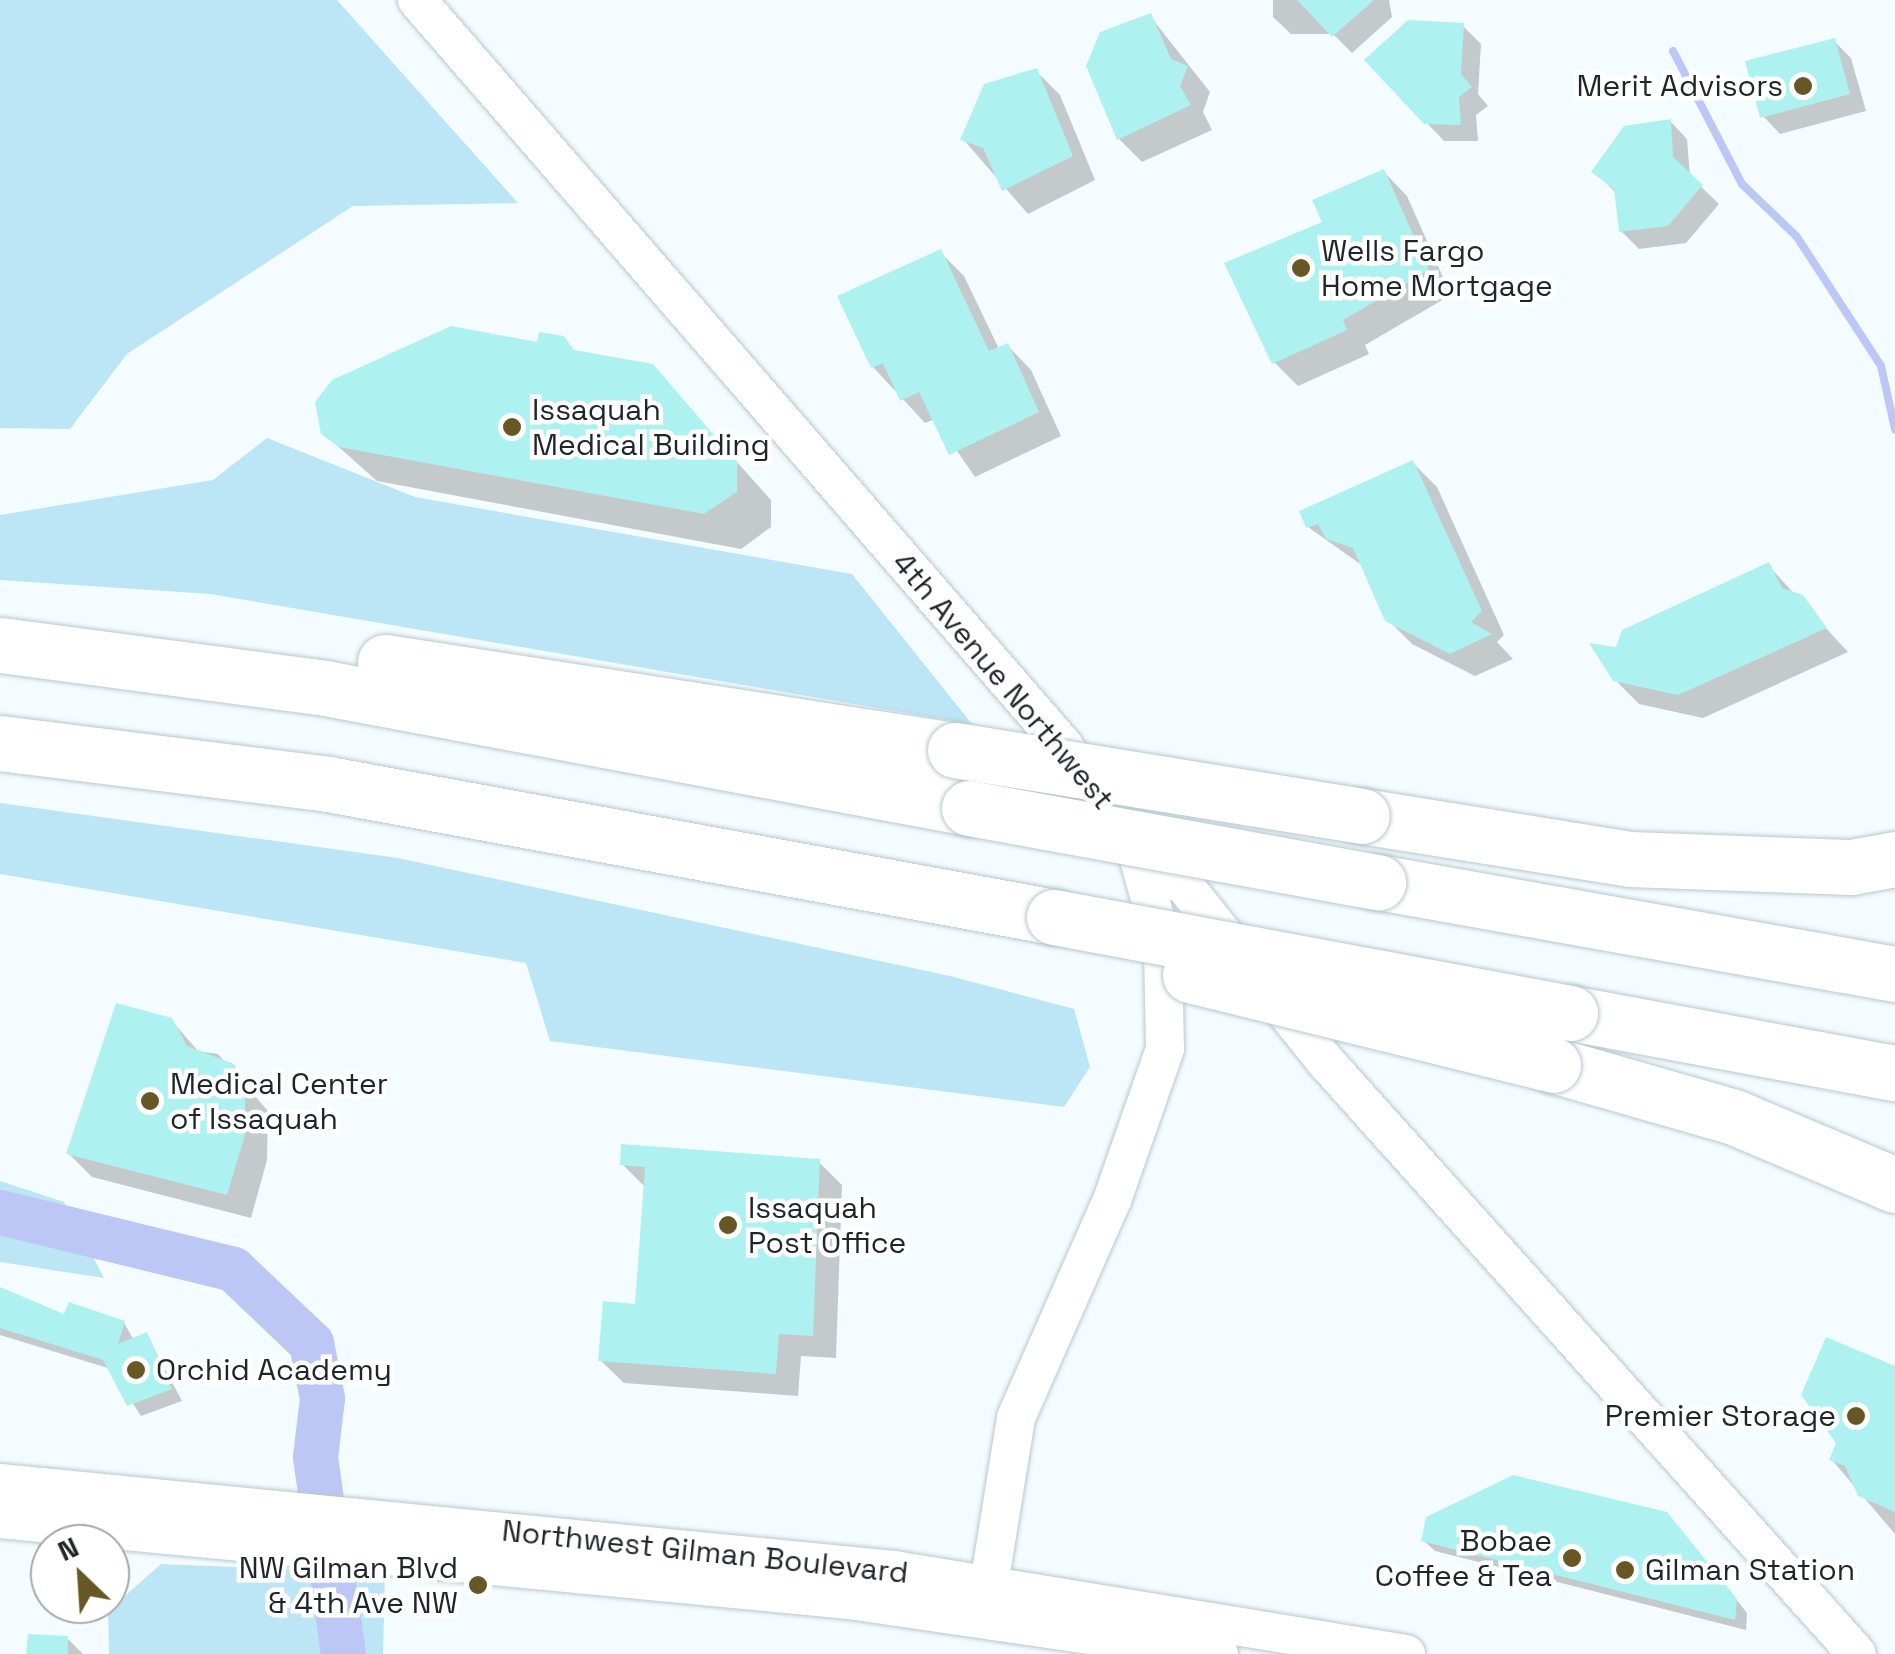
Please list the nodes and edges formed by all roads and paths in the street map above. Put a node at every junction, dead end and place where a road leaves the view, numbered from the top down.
1 (416, 0) edge
2 (0, 643) edge
3 (0, 743) edge
4 (1895, 832) edge
5 (1895, 859) edge
6 (1749, 863) junction
7 (1142, 866) junction
8 (1058, 929) junction
9 (1895, 974) edge
10 (1895, 1074) edge
11 (1895, 1185) edge
12 (0, 1483) edge
13 (0, 1519) edge
14 (248, 1525) junction
15 (987, 1599) junction
16 (1219, 1654) edge
17 (1406, 1654) edge
18 (1857, 1654) edge

1 - 7 street, 4th Avenue Northwest
2 - 6 highway, bridge
2 - 9 highway, bridge
3 - 8 highway
4 - 6 highway
5 - 6 highway
7 - 15 street, 4th Avenue Northwest
7 - 18 street
8 - 10 highway, bridge
8 - 11 highway, bridge
12 - 14 street, Northwest Gilman Boulevard
13 - 14 street, Northwest Gilman Boulevard
14 - 15 street, Northwest Gilman Boulevard
15 - 16 street, Northwest Gilman Boulevard
15 - 17 street, Northwest Gilman Boulevard

